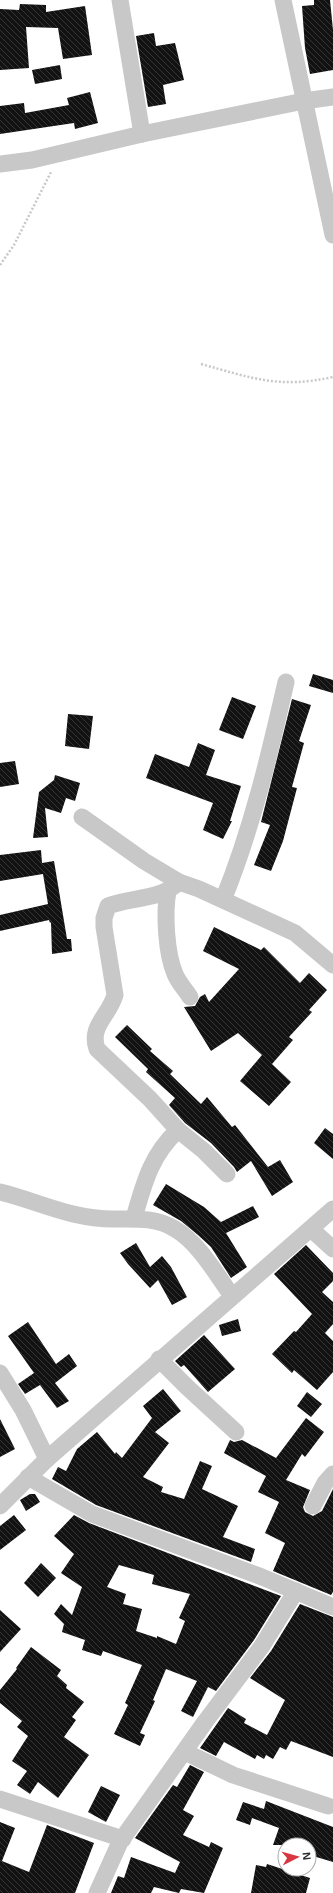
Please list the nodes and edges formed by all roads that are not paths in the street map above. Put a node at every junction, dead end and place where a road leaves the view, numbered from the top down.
1 (120, 0) edge
2 (283, 0) edge
3 (333, 98) edge
4 (304, 100) junction
5 (142, 134) junction
6 (0, 164) edge
7 (333, 235) edge
8 (286, 682) dead end
9 (82, 817) dead end
10 (173, 886) junction
11 (223, 900) junction
12 (333, 966) edge
13 (190, 997) dead end
14 (178, 1130) junction
15 (227, 1174) dead end
16 (0, 1192) edge
17 (333, 1209) edge
18 (134, 1218) junction
19 (311, 1229) junction
20 (333, 1249) edge
21 (232, 1296) junction
22 (159, 1359) junction
23 (0, 1373) edge
24 (236, 1432) dead end
25 (47, 1459) junction
26 (333, 1474) edge
27 (28, 1477) junction
28 (0, 1506) edge
29 (314, 1506) dead end
30 (296, 1591) junction
31 (333, 1607) edge
32 (185, 1752) junction
33 (0, 1799) edge
34 (328, 1806) dead end
35 (123, 1839) junction
36 (97, 1893) edge

1 - 5 street
2 - 4 street
3 - 4 street
4 - 5 street
4 - 7 street
5 - 6 street
8 - 11 street
9 - 10 street
10 - 11 street
10 - 13 street
10 - 14 street
11 - 12 street
14 - 15 street
14 - 18 street
16 - 18 street
17 - 19 street
18 - 21 street
19 - 20 street
19 - 21 street
21 - 22 street
22 - 24 street
22 - 25 street
23 - 25 street
25 - 27 street
26 - 29 street
27 - 28 street
27 - 30 street
30 - 31 street
30 - 32 street
32 - 34 street
32 - 35 street
33 - 35 street
35 - 36 street

